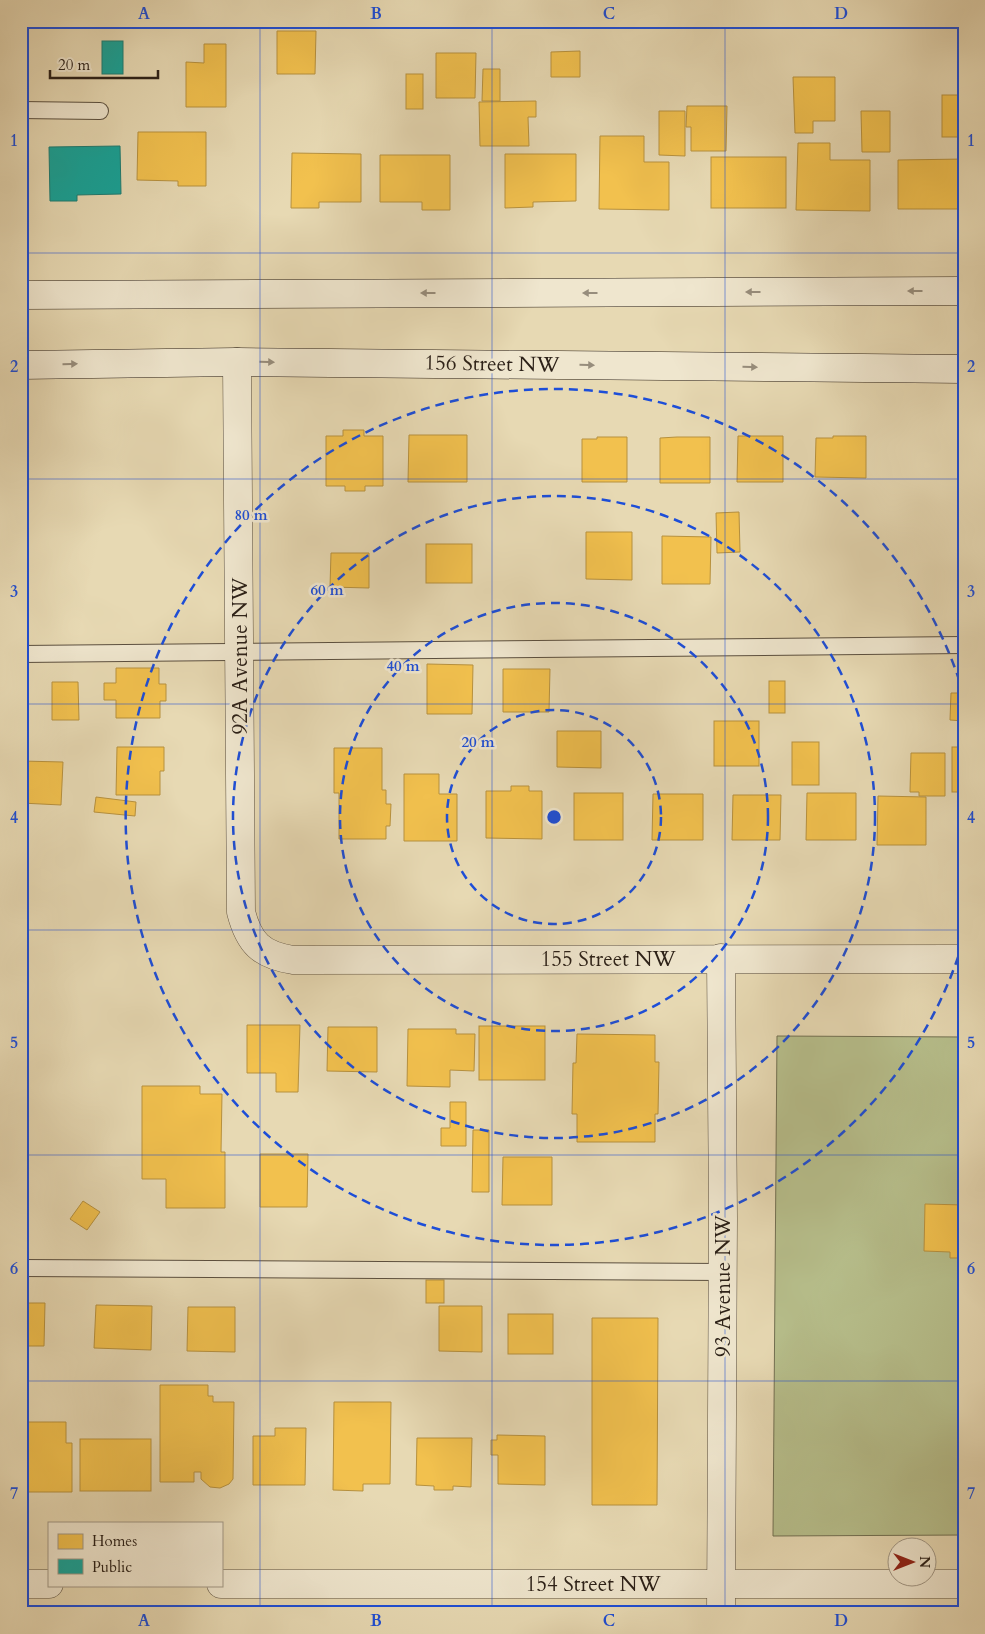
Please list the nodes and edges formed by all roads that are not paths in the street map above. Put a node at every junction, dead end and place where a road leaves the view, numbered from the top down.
1 (21, 110) edge
2 (100, 111) dead end
3 (964, 291) edge
4 (21, 295) edge
5 (237, 362) junction
6 (21, 365) edge
7 (964, 368) edge
8 (964, 645) edge
9 (241, 651) junction
10 (21, 654) edge
11 (257, 946) joint
12 (721, 958) junction
13 (964, 959) edge
14 (21, 1268) edge
15 (723, 1272) junction
16 (21, 1584) edge
17 (48, 1584) edge
18 (222, 1584) edge
19 (721, 1584) junction
20 (964, 1584) edge
21 (721, 1613) edge

1 - 2 lane
3 -> 4 street
6 -> 5 street, 156 Street NW
5 -> 7 street, 156 Street NW
5 - 9 street, 92A Avenue NW
8 - 9 lane
9 - 10 lane
9 - 11 street, 92A Avenue NW
11 - 12 street, 155 Street NW
12 - 13 street, 155 Street NW
12 - 15 street, 93 Avenue NW
14 - 15 lane
15 - 19 street, 93 Avenue NW
16 - 17 street
18 - 19 street, 154 Street NW
19 - 20 street, 154 Street NW
19 - 21 street, 93 Avenue NW

